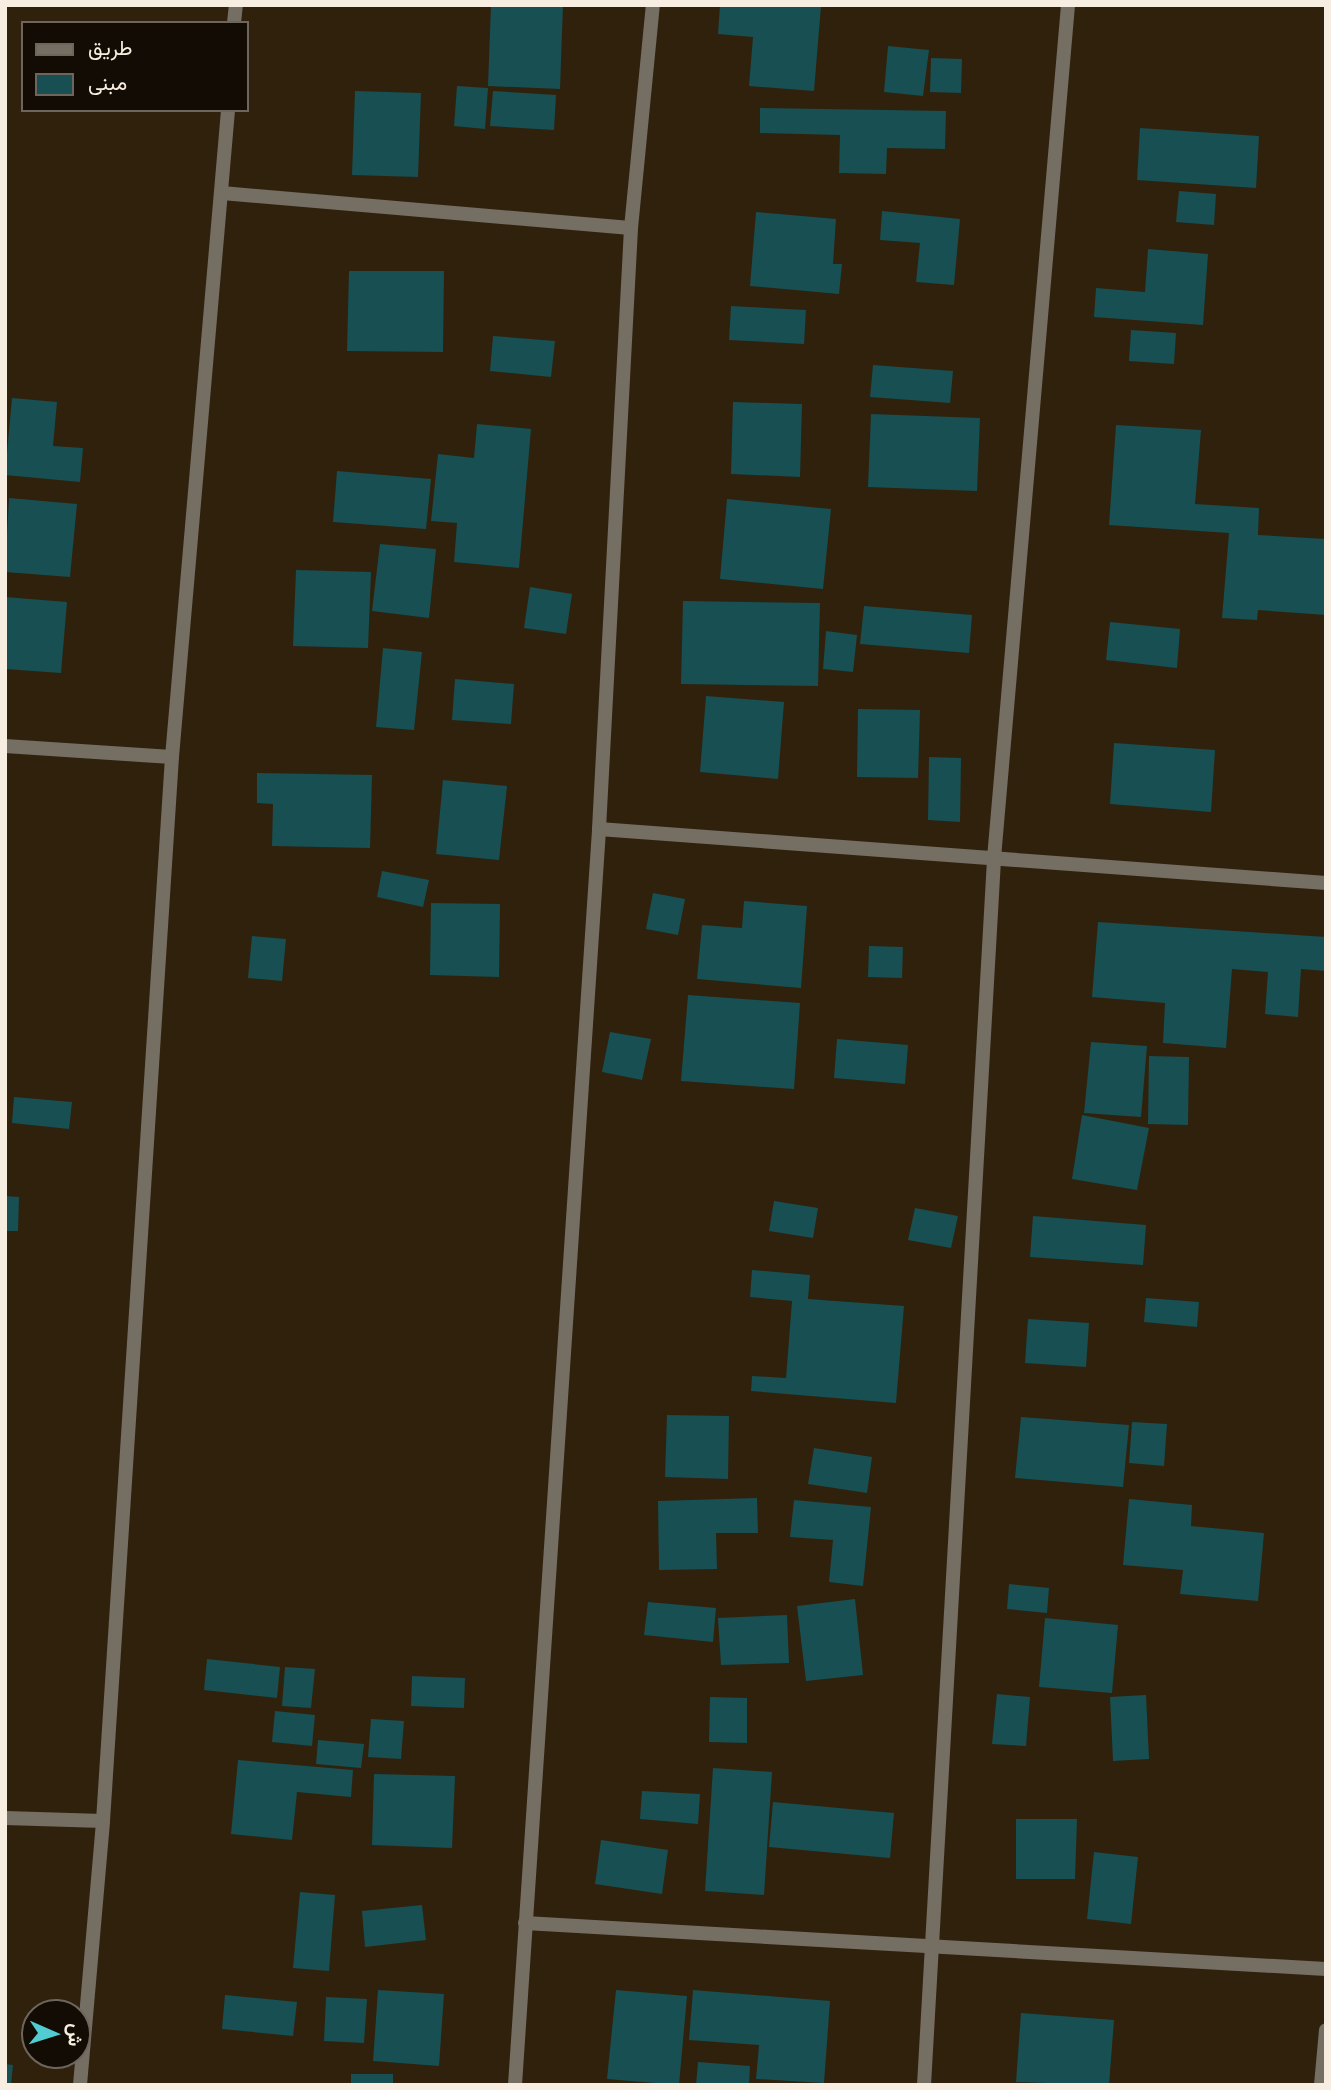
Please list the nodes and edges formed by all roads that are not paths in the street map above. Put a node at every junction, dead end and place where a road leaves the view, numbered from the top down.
1 (653, 5) edge
2 (1068, 5) edge
3 (228, 112) edge
4 (222, 192) junction
5 (631, 228) junction
6 (5, 746) edge
7 (172, 757) junction
8 (599, 829) junction
9 (994, 858) junction
10 (1326, 883) edge
11 (5, 1818) edge
12 (103, 1821) junction
13 (525, 1923) junction
14 (934, 1949) junction
15 (1326, 1969) edge
16 (1326, 2030) edge
17 (80, 2085) edge
18 (515, 2085) edge
19 (924, 2085) edge
20 (1321, 2085) edge

1 - 5 street
2 - 9 street
3 - 4 street
4 - 5 street
4 - 7 street
5 - 8 street
6 - 7 street
7 - 12 street
8 - 9 street
8 - 13 street
9 - 10 street
9 - 14 street
11 - 12 street
12 - 17 street
13 - 14 street
13 - 18 street
14 - 15 street
14 - 19 street
16 - 20 street

